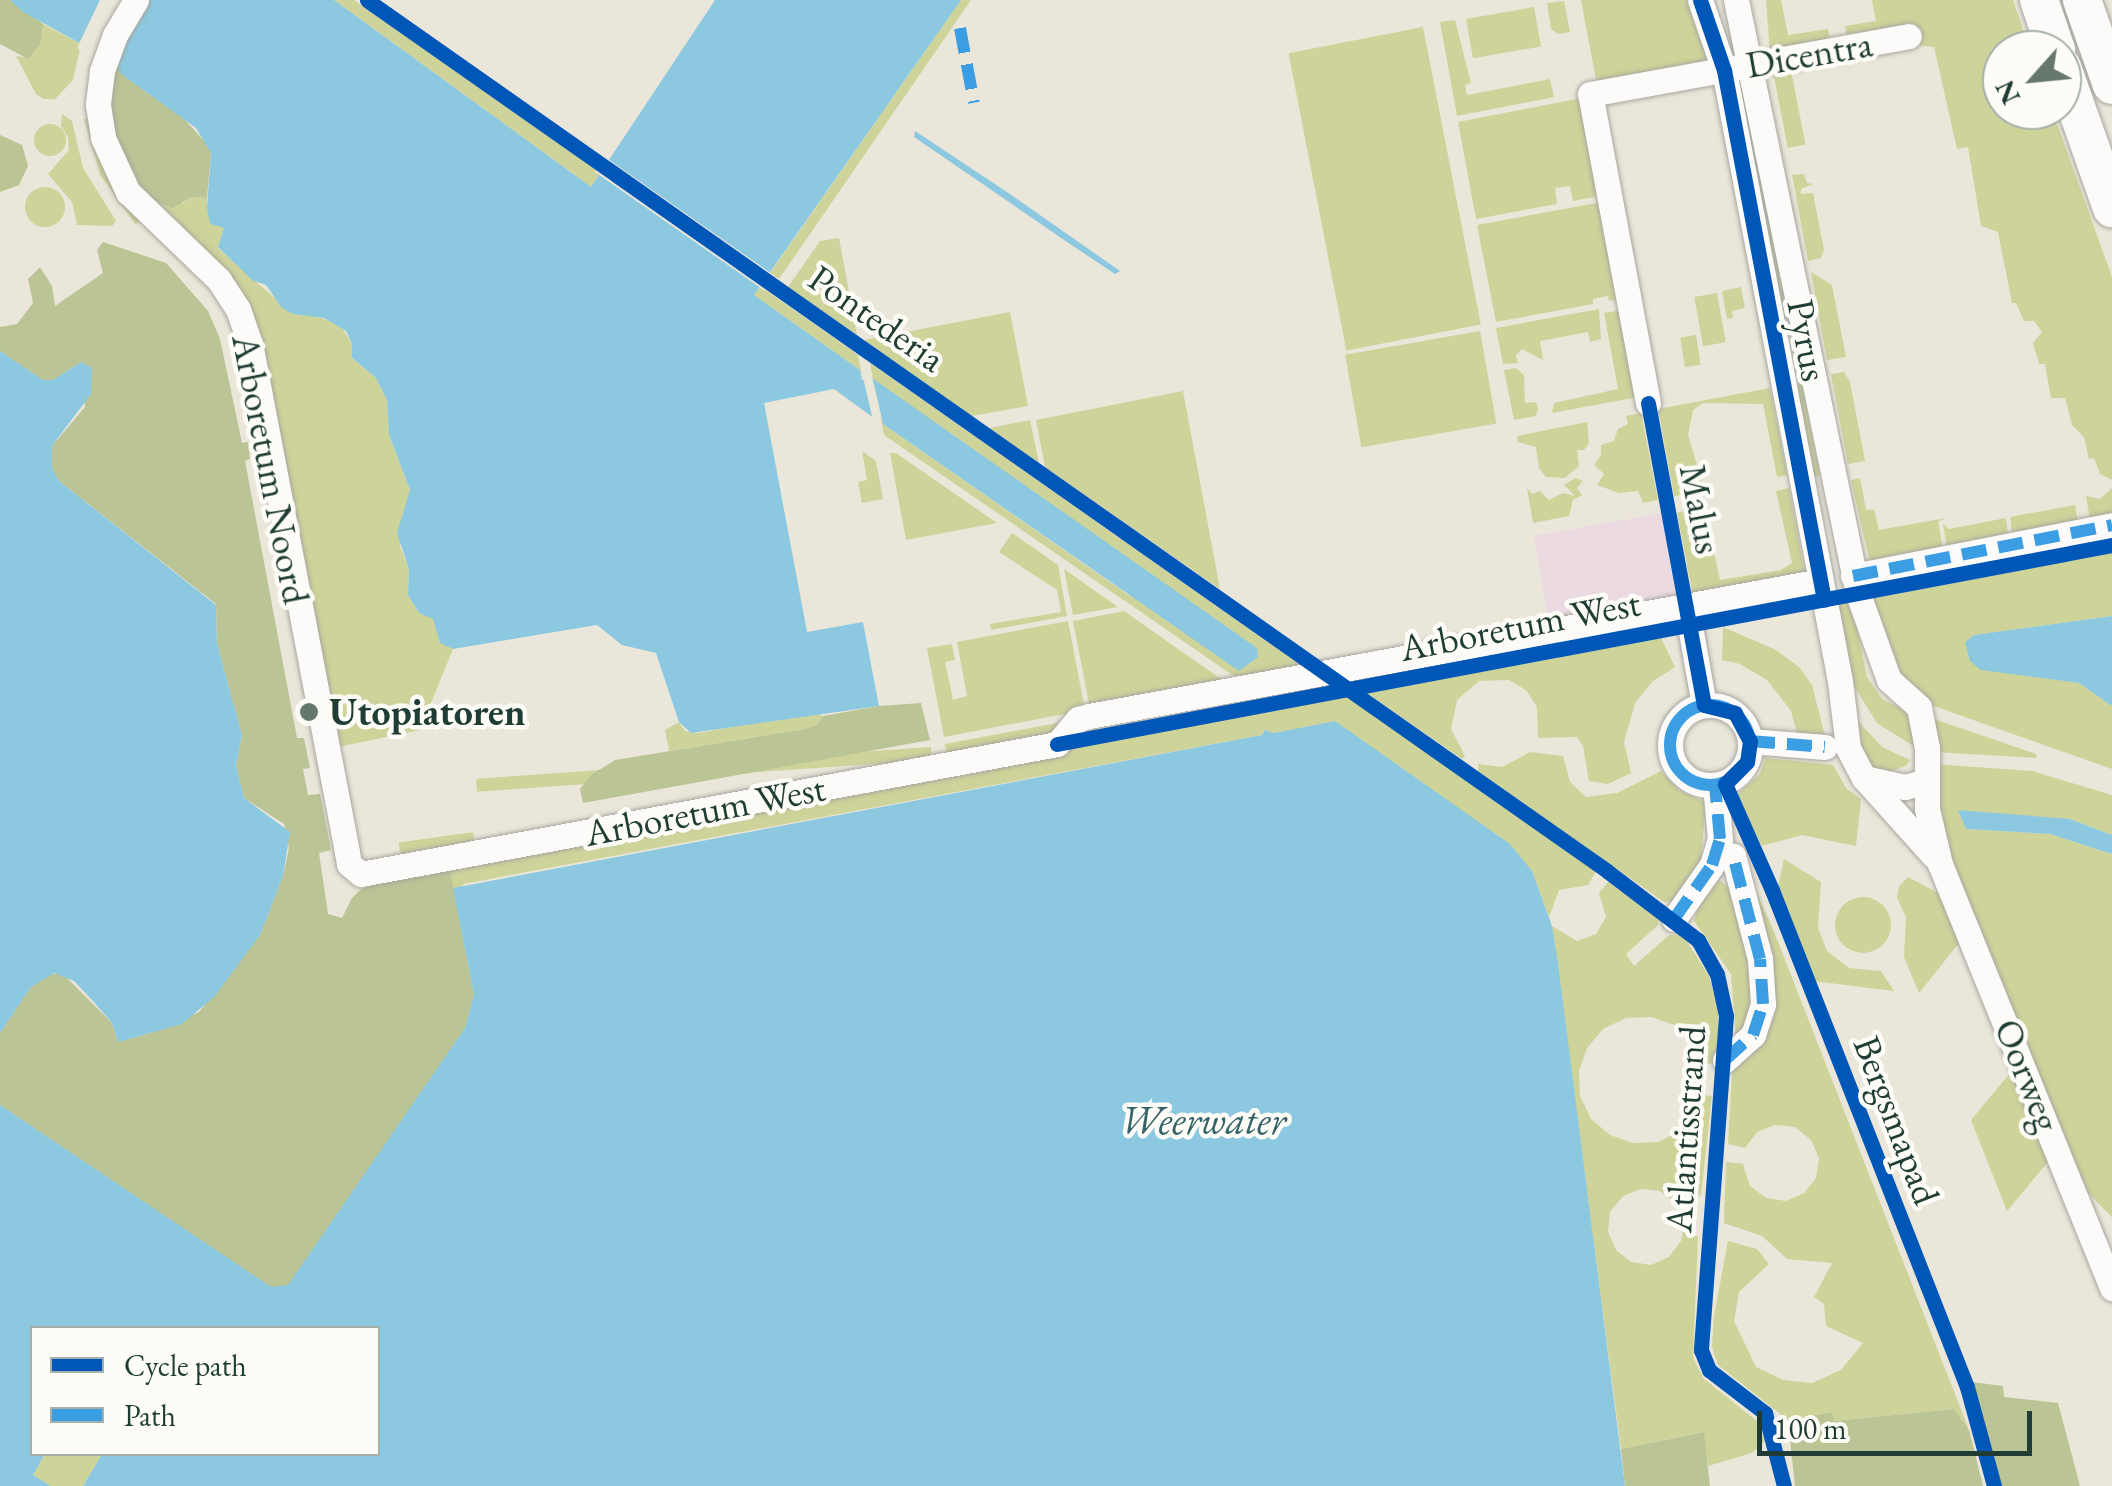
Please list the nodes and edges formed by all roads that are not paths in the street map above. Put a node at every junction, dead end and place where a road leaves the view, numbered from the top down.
1 (136, 0) edge
2 (1700, 0) edge
3 (1717, 0) edge
4 (1736, 0) edge
5 (1751, 0) edge
6 (2039, 0) edge
7 (2082, 0) edge
8 (2049, 30) edge
9 (1909, 36) dead end
10 (1753, 64) junction
11 (1724, 70) junction
12 (2112, 85) edge
13 (2082, 123) edge
14 (2112, 208) edge
15 (1648, 404) dead end
16 (1839, 507) junction
17 (1808, 513) junction
18 (2112, 525) edge
19 (1828, 542) junction
20 (1856, 585) junction
21 (1823, 591) junction
22 (1690, 626) dead end
23 (1704, 705) junction
24 (1750, 740) junction
25 (1825, 747) dead end
26 (1864, 778) junction
27 (1926, 781) junction
28 (1715, 786) junction
29 (1734, 855) junction
30 (1940, 864) junction
31 (354, 871) joint
32 (1674, 919) dead end
33 (1725, 1060) dead end
34 (2112, 1288) edge

1 - 31 street, Arboretum Noord
2 - 11 street, Pyrus
3 - 11 street, Pyrus
4 - 10 street, Pyrus
5 - 10 street, Pyrus
6 - 8 highway
7 - 12 highway
9 - 10 street, Dicentra
10 - 11 street, Dicentra
10 - 16 street, Pyrus
11 - 15 street, Dicentra
11 - 17 street, Pyrus
13 - 14 highway
16 - 19 street, Pyrus
16 - 20 street, Pyrus
17 - 19 street, Pyrus
17 - 21 street, Pyrus
18 - 20 street
19 - 20 street, Pyrus
19 - 21 street, Pyrus
20 - 27 street, Oorweg
21 - 26 street, Oorweg
21 - 31 street, Arboretum West
22 - 23 street
23 - 24 street
23 - 28 street
24 - 25 street
24 - 28 street
26 - 27 street
26 - 30 street, Oorweg
27 - 30 street, Oorweg
28 - 29 street
29 - 32 street
29 - 33 street
30 - 34 street, Oorweg

